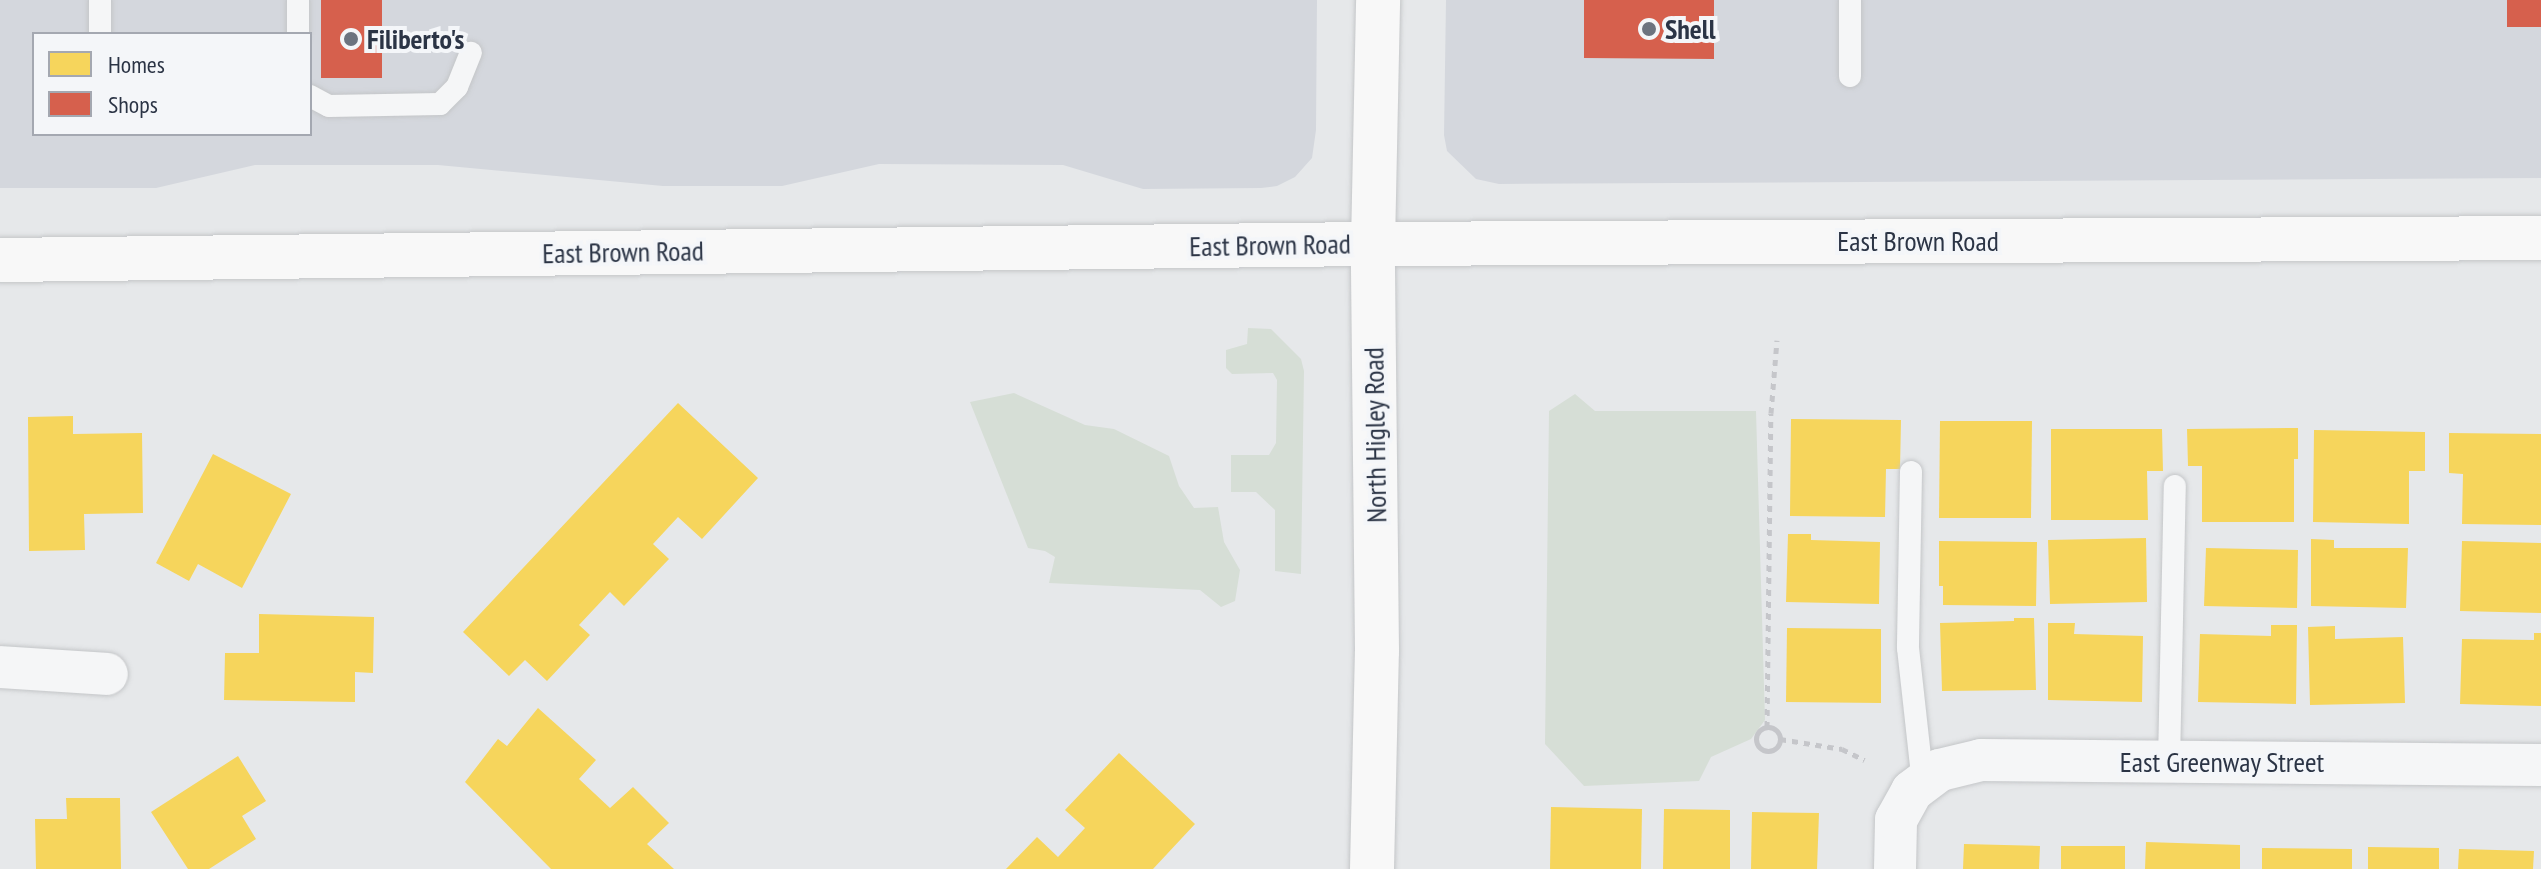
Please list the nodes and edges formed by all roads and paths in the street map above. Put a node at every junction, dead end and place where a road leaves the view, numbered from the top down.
1 (100, 0) edge
2 (298, 0) edge
3 (1378, 0) edge
4 (1850, 0) edge
5 (100, 32) edge
6 (298, 32) edge
7 (471, 53) dead end
8 (1850, 76) dead end
9 (312, 97) edge
10 (2541, 238) edge
11 (1373, 244) junction
12 (0, 260) edge
13 (1777, 340) dead end
14 (1911, 472) dead end
15 (2175, 486) dead end
16 (0, 667) edge
17 (107, 674) dead end
18 (1767, 727) junction
19 (1780, 739) junction
20 (1865, 760) dead end
21 (2169, 762) junction
22 (2541, 765) edge
23 (1917, 787) junction
24 (1372, 869) edge
25 (1895, 869) edge

1 - 5 lane
2 - 6 lane
3 - 11 main road, North Higley Road
4 - 8 lane
7 - 9 lane
10 - 11 main road, East Brown Road
11 - 12 main road, East Brown Road
11 - 24 main road, North Higley Road
13 - 18 path
14 - 23 lane
15 - 21 lane
16 - 17 street
18 - 19 path
18 - 19 path
19 - 20 path
21 - 22 street, East Greenway Street
21 - 23 street, East Greenway Street
23 - 25 street

